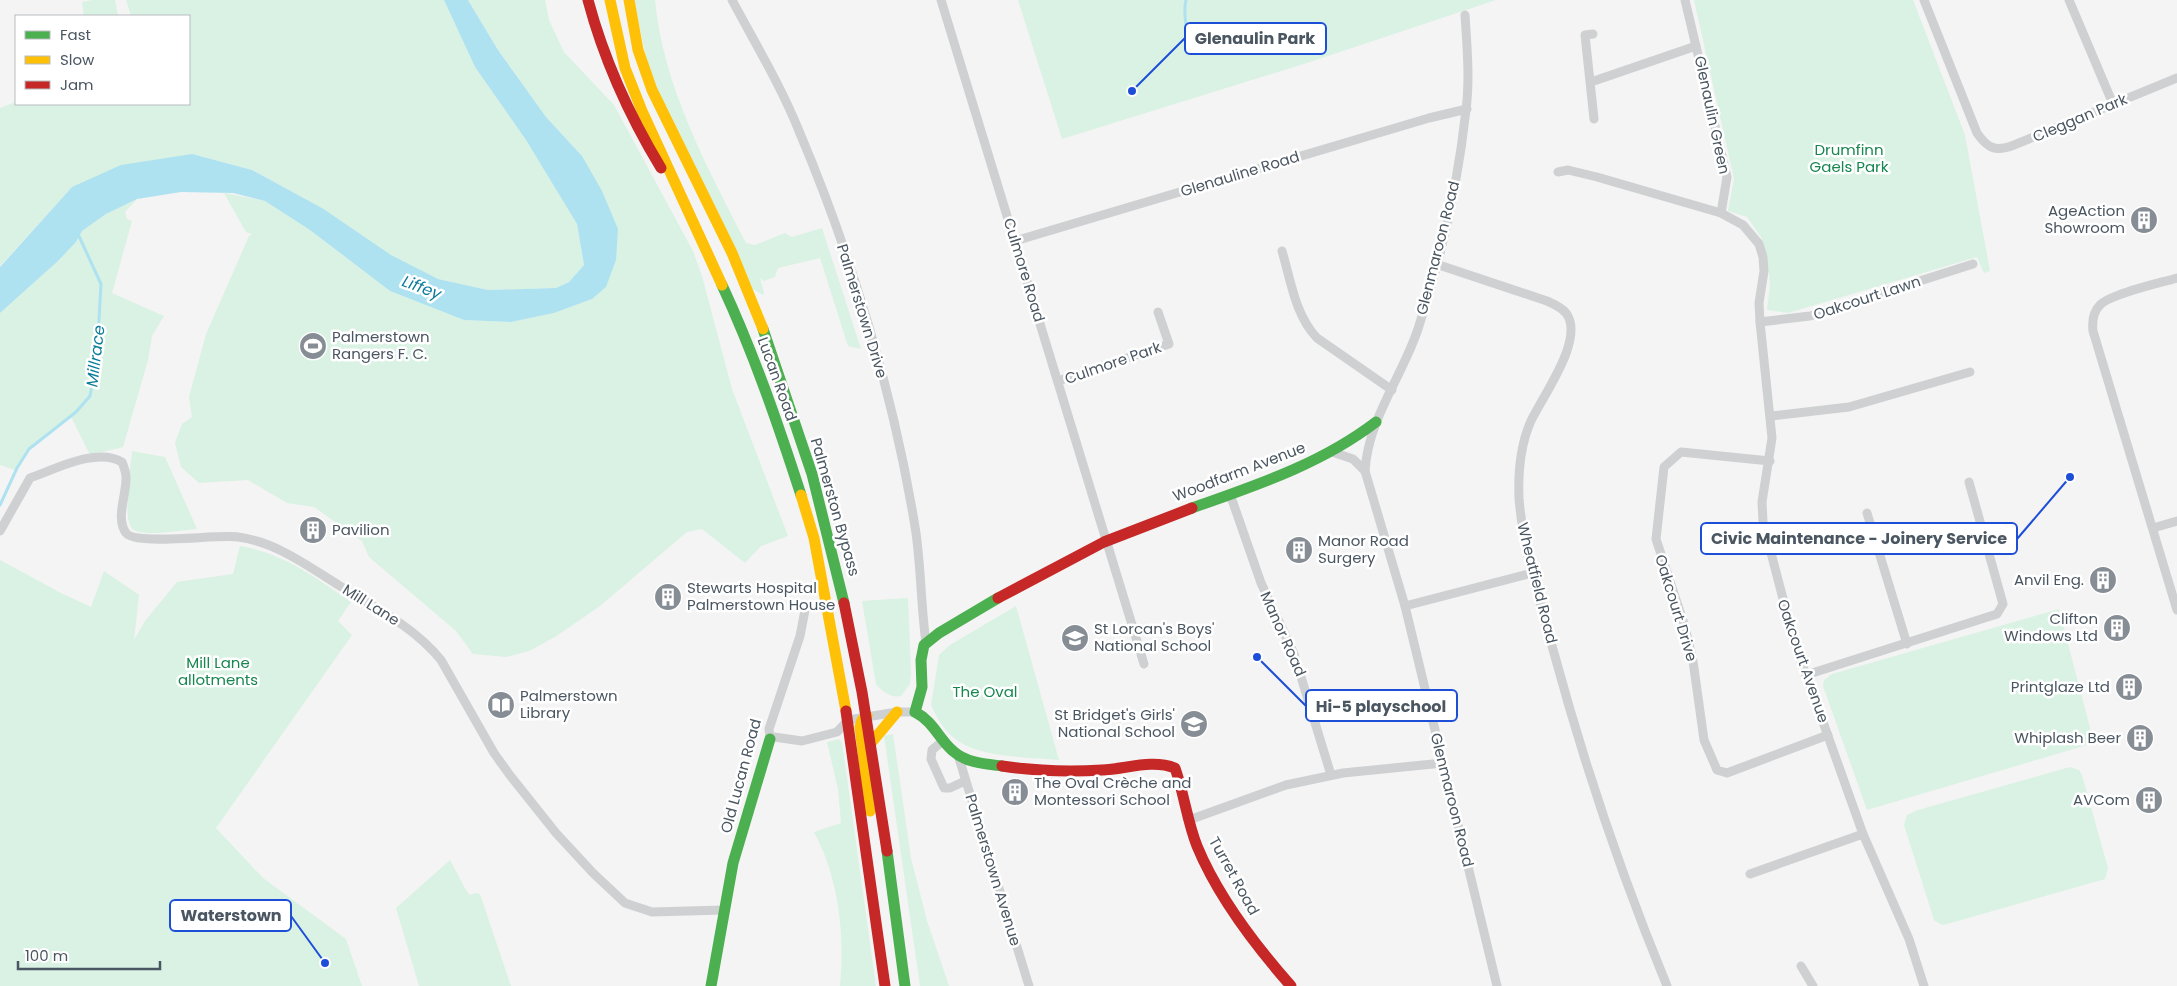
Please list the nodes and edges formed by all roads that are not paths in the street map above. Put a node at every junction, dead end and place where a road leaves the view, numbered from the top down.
1 (588, 0) edge
2 (610, 0) edge
3 (629, 0) edge
4 (732, 0) edge
5 (941, 0) edge
6 (1684, 0) edge
7 (1924, 0) edge
8 (2069, 0) edge
9 (1465, 15) dead end
10 (1593, 34) dead end
11 (1696, 46) junction
12 (2177, 78) edge
13 (1591, 82) junction
14 (2113, 104) junction
15 (1466, 109) junction
16 (1594, 119) dead end
17 (1558, 172) dead end
18 (684, 203) junction
19 (1721, 213) junction
20 (1015, 241) junction
21 (1282, 251) dead end
22 (1436, 264) junction
23 (1972, 264) dead end
24 (2177, 278) edge
25 (1158, 312) dead end
26 (1760, 322) junction
27 (1970, 372) dead end
28 (1058, 381) junction
29 (1392, 390) junction
30 (1772, 416) junction
31 (1376, 422) junction
32 (1332, 452) junction
33 (1770, 461) junction
34 (1365, 471) junction
35 (1969, 482) dead end
36 (1230, 494) junction
37 (1867, 513) dead end
38 (2177, 521) edge
39 (2153, 528) junction
40 (0, 531) edge
41 (1107, 540) junction
42 (1532, 573) junction
43 (806, 606) dead end
44 (1405, 606) junction
45 (2177, 610) edge
46 (852, 632) junction
47 (926, 642) junction
48 (1907, 644) junction
49 (835, 648) junction
50 (1144, 664) dead end
51 (1806, 675) junction
52 (897, 712) junction
53 (915, 712) junction
54 (867, 716) junction
55 (848, 720) junction
56 (1828, 735) junction
57 (770, 739) junction
58 (944, 740) junction
59 (872, 743) junction
60 (958, 755) junction
61 (1443, 763) junction
62 (1331, 775) junction
63 (965, 781) junction
64 (1189, 820) junction
65 (1863, 834) junction
66 (869, 860) junction
67 (1750, 874) dead end
68 (723, 910) junction
69 (1801, 966) dead end
70 (711, 986) edge
71 (886, 986) edge
72 (905, 986) edge
73 (1029, 986) edge
74 (1291, 986) edge
75 (1497, 986) edge
76 (1667, 986) edge
77 (1813, 986) edge
78 (1924, 986) edge

1 - 18 main road
2 - 18 main road
3 - 46 main road, Palmerston Bypass
4 - 47 street, Palmerstown Drive
5 - 20 street, Culmore Road
6 - 11 street, Glenaulin Green
7 - 14 street, Cleggan Park
8 - 14 street
9 - 15 street, Glenmaroon Road
10 - 13 street
11 - 13 street, Glenaulin Green
11 - 19 street, Glenaulin Green
12 - 14 street, Cleggan Park
13 - 16 street
15 - 20 street, Glenauline Road
15 - 22 street, Glenmaroon Road
17 - 19 street
18 - 49 main road, Lucan Road
19 - 26 street
20 - 28 street, Culmore Road
21 - 29 street
22 - 29 street, Glenmaroon Road
22 - 42 street, Wheatfield Road
23 - 26 street, Oakcourt Lawn
24 - 39 street
25 - 28 street, Culmore Park
26 - 30 street, Oakcourt Avenue
27 - 30 street
28 - 41 street, Culmore Road
29 - 31 street, Glenmaroon Road
30 - 33 street, Oakcourt Avenue
31 - 32 main road, Woodfarm Avenue
31 - 34 street, Glenmaroon Road
32 - 34 street
32 - 36 main road, Woodfarm Avenue
33 - 51 street, Oakcourt Avenue
33 - 56 street, Oakcourt Drive
34 - 44 street, Glenmaroon Road
35 - 48 street
36 - 41 main road, Woodfarm Avenue
36 - 62 street, Manor Road
37 - 48 street
38 - 39 street
39 - 45 street
40 - 68 street, Mill Lane
41 - 47 main road
41 - 50 street, Culmore Road
42 - 44 street
42 - 76 street, Wheatfield Road
43 - 57 street, Old Lucan Road
44 - 61 street, Glenmaroon Road
46 - 49 main road
46 - 54 main road, Palmerston Bypass
47 - 53 main road
48 - 51 street
49 - 55 main road, Lucan Road
51 - 56 street, Oakcourt Avenue
52 - 53 street
52 - 54 street
52 - 59 main road
53 - 58 main road
54 - 55 street
54 - 59 main road, Palmerston Bypass
54 - 66 main road
55 - 57 street
55 - 66 main road
56 - 65 street, Oakcourt Avenue
57 - 68 main road, Old Lucan Road
58 - 60 main road
58 - 63 street
59 - 72 main road, Palmerston Bypass
60 - 63 street, Palmerstown Avenue
60 - 64 main road, Turret Road
61 - 62 street
61 - 75 street, Glenmaroon Road
62 - 64 street
63 - 73 street, Palmerstown Avenue
64 - 74 main road, Turret Road
65 - 67 street
65 - 78 street, Oakcourt Avenue
66 - 71 main road
68 - 70 main road, Old Lucan Road
69 - 77 street

